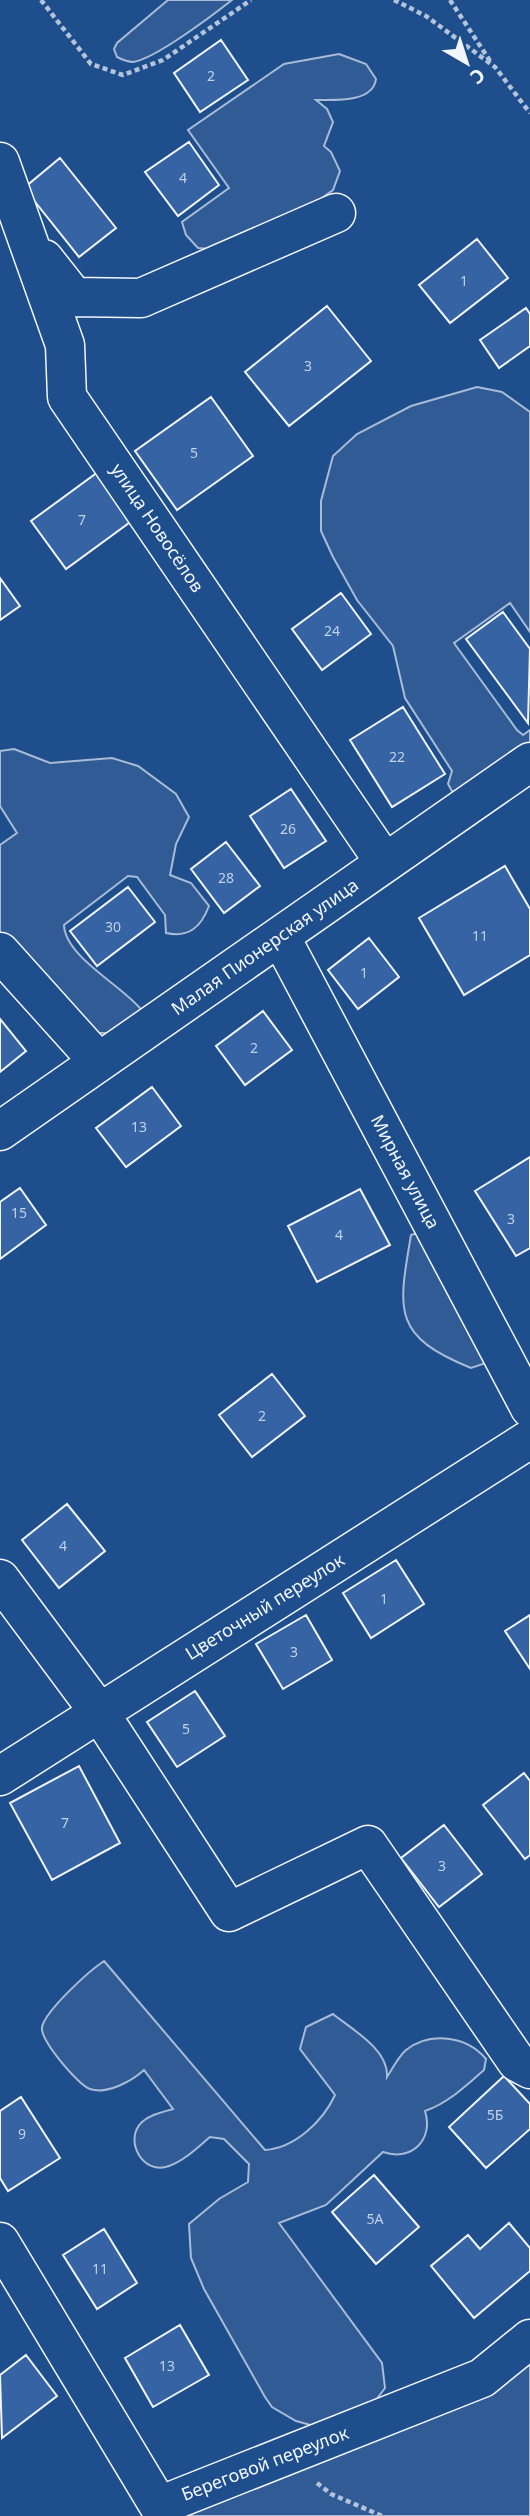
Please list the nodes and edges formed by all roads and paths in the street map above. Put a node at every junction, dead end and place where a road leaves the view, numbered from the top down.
1 (41, 0) edge
2 (250, 0) edge
3 (394, 0) edge
4 (450, 0) edge
5 (495, 67) junction
6 (530, 113) edge
7 (0, 162) edge
8 (336, 213) dead end
9 (30, 240) junction
10 (530, 762) edge
11 (386, 863) junction
12 (280, 936) junction
13 (0, 952) edge
14 (99, 1062) junction
15 (0, 1131) edge
16 (530, 1408) edge
17 (530, 1439) edge
18 (0, 1579) edge
19 (99, 1712) junction
20 (0, 1776) edge
21 (530, 2069) edge
22 (0, 2242) edge
23 (530, 2339) edge
24 (283, 2457) junction
25 (382, 2516) edge

1 - 2 path
3 - 5 path
4 - 5 path
5 - 6 path
7 - 9 street, улица Новосёлов
8 - 9 street
9 - 11 street, улица Новосёлов
10 - 11 street, Малая Пионерская улица
11 - 12 street, Малая Пионерская улица
12 - 14 street, Малая Пионерская улица
12 - 16 street, Мирная улица
13 - 14 street
14 - 15 street, Малая Пионерская улица
17 - 19 street, Цветочный переулок
18 - 19 street
19 - 20 street, Цветочный переулок
19 - 21 street
22 - 24 street, Береговой переулок
23 - 24 street, Береговой переулок
24 - 25 path

